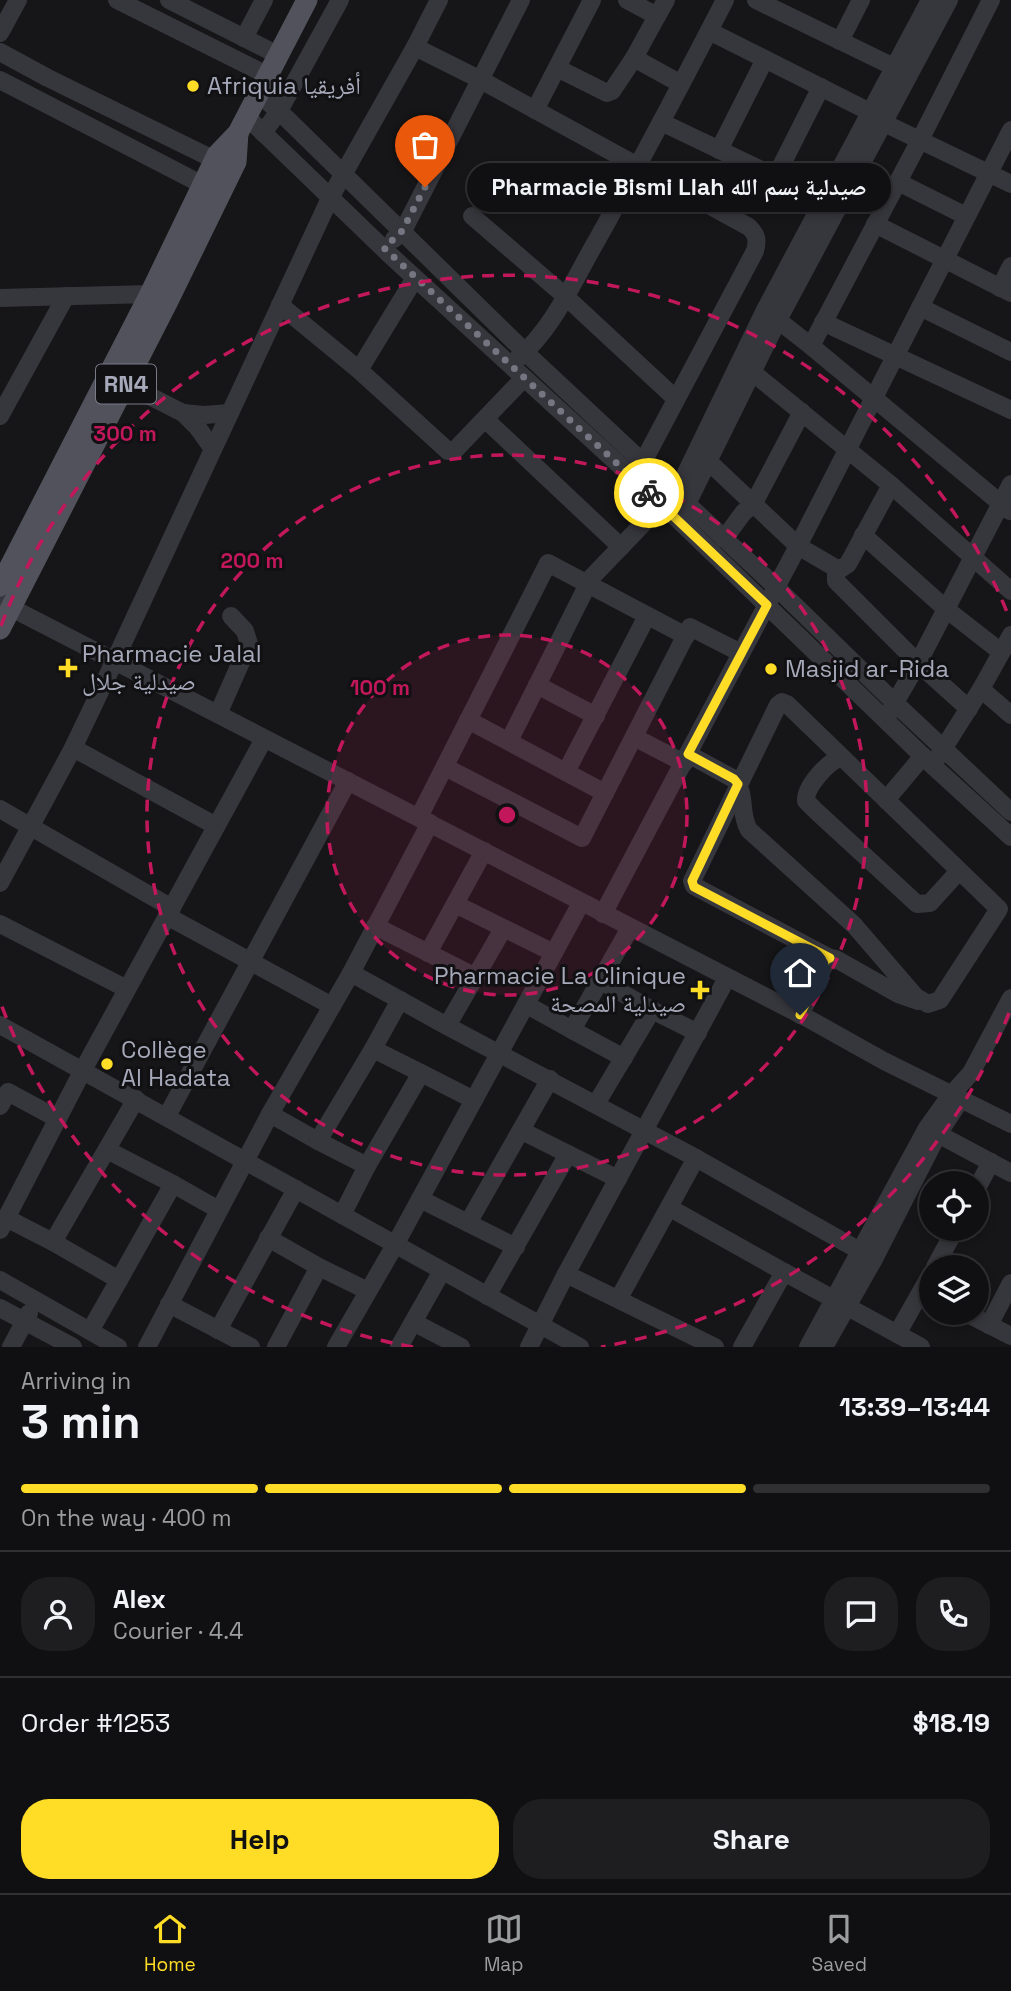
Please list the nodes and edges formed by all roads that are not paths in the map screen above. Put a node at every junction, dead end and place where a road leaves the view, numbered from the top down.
1 (117, 0) edge
2 (169, 0) edge
3 (264, 0) edge
4 (307, 0) edge
5 (340, 0) edge
6 (439, 0) edge
7 (521, 0) edge
8 (592, 0) edge
9 (627, 0) edge
10 (725, 0) edge
11 (756, 0) edge
12 (861, 0) edge
13 (930, 0) edge
14 (949, 0) edge
15 (991, 0) edge
16 (13, 2) edge
17 (662, 8) edge
18 (1, 30) edge
19 (709, 31) junction
20 (244, 38) junction
21 (840, 41) junction
22 (415, 47) junction
23 (0, 52) edge
24 (278, 55) junction
25 (634, 58) junction
26 (765, 60) junction
27 (557, 68) junction
28 (894, 68) junction
29 (480, 79) junction
30 (0, 80) edge
31 (681, 84) junction
32 (262, 85) junction
33 (821, 88) junction
34 (535, 110) junction
35 (279, 111) junction
36 (129, 117) junction
37 (877, 118) junction
38 (661, 122) junction
39 (242, 125) junction
40 (1011, 131) edge
41 (263, 133) junction
42 (174, 139) junction
43 (117, 142) junction
44 (919, 142) junction
45 (719, 150) junction
46 (215, 159) junction
47 (162, 165) junction
48 (637, 167) junction
49 (343, 173) junction
50 (988, 174) junction
51 (776, 176) junction
52 (898, 182) junction
53 (1011, 184) edge
54 (203, 185) junction
55 (331, 196) junction
56 (824, 200) junction
57 (472, 216) dead end
58 (967, 216) junction
59 (875, 224) junction
60 (402, 231) junction
61 (384, 248) junction
62 (944, 260) junction
63 (1011, 266) edge
64 (415, 278) junction
65 (1006, 290) edge
66 (66, 296) junction
67 (565, 296) junction
68 (0, 298) edge
69 (159, 298) junction
70 (280, 306) junction
71 (920, 307) junction
72 (771, 315) junction
73 (823, 321) junction
74 (811, 346) junction
75 (525, 352) junction
76 (1011, 352) edge
77 (895, 355) junction
78 (509, 364) junction
79 (359, 370) junction
80 (752, 372) junction
81 (524, 377) junction
82 (126, 384) junction
83 (875, 397) junction
84 (676, 399) junction
85 (1011, 410) edge
86 (802, 412) junction
87 (184, 413) junction
88 (230, 413) junction
89 (0, 416) edge
90 (485, 419) junction
91 (214, 449) junction
92 (848, 449) junction
93 (708, 461) junction
94 (643, 462) junction
95 (1011, 484) edge
96 (891, 485) junction
97 (754, 503) junction
98 (674, 506) junction
99 (1007, 508) edge
100 (863, 535) junction
101 (724, 539) junction
102 (621, 547) junction
103 (798, 547) junction
104 (974, 557) junction
105 (836, 569) junction
106 (588, 584) junction
107 (0, 586) edge
108 (776, 587) junction
109 (1011, 591) edge
110 (767, 605) junction
111 (946, 609) junction
112 (231, 616) dead end
113 (647, 616) junction
114 (3, 617) edge
115 (1011, 635) edge
116 (686, 636) junction
117 (1001, 652) junction
118 (741, 653) junction
119 (115, 660) junction
120 (918, 663) junction
121 (537, 685) junction
122 (981, 689) junction
123 (968, 709) junction
124 (890, 711) junction
125 (218, 714) junction
126 (1011, 715) edge
127 (596, 716) junction
128 (468, 720) junction
129 (634, 737) junction
130 (264, 739) junction
131 (509, 741) junction
132 (73, 748) junction
133 (944, 748) junction
134 (686, 758) junction
135 (841, 758) junction
136 (928, 760) junction
137 (444, 766) junction
138 (566, 772) junction
139 (348, 781) junction
140 (738, 784) junction
141 (606, 793) junction
142 (886, 800) junction
143 (0, 809) edge
144 (1011, 812) edge
145 (425, 820) junction
146 (31, 826) junction
147 (216, 826) junction
148 (1011, 837) edge
149 (484, 851) junction
150 (959, 871) junction
151 (0, 883) edge
152 (582, 902) junction
153 (455, 904) junction
154 (169, 912) junction
155 (603, 914) junction
156 (0, 924) edge
157 (375, 926) junction
158 (630, 928) junction
159 (503, 929) junction
160 (428, 953) junction
161 (554, 953) junction
162 (830, 958) junction
163 (251, 961) junction
164 (351, 973) junction
165 (477, 977) junction
166 (727, 978) junction
167 (601, 981) junction
168 (127, 989) junction
169 (1011, 998) edge
170 (400, 1000) junction
171 (923, 1002) junction
172 (527, 1005) junction
173 (332, 1006) junction
174 (652, 1010) junction
175 (1011, 1013) edge
176 (800, 1015) junction
177 (0, 1025) edge
178 (447, 1026) junction
179 (572, 1030) junction
180 (698, 1033) junction
181 (373, 1049) junction
182 (500, 1054) junction
183 (624, 1058) junction
184 (83, 1070) junction
185 (421, 1073) junction
186 (550, 1079) junction
187 (3, 1095) edge
188 (955, 1098) junction
189 (136, 1099) junction
190 (474, 1100) junction
191 (596, 1104) junction
192 (270, 1114) junction
193 (167, 1116) junction
194 (58, 1119) junction
195 (1011, 1124) edge
196 (522, 1131) junction
197 (645, 1131) junction
198 (938, 1134) junction
199 (318, 1141) junction
200 (107, 1150) junction
201 (568, 1154) junction
202 (696, 1158) junction
203 (246, 1160) junction
204 (991, 1162) junction
205 (367, 1166) junction
206 (986, 1171) edge
207 (1011, 1173) edge
208 (618, 1180) junction
209 (173, 1184) junction
210 (296, 1189) junction
211 (420, 1199) junction
212 (670, 1208) junction
213 (219, 1210) junction
214 (342, 1215) junction
215 (468, 1223) junction
216 (3, 1224) edge
217 (268, 1238) junction
218 (53, 1242) junction
219 (395, 1245) junction
220 (516, 1247) junction
221 (867, 1255) junction
222 (319, 1267) junction
223 (442, 1271) junction
224 (784, 1272) junction
225 (566, 1274) junction
226 (0, 1280) edge
227 (119, 1280) junction
228 (1011, 1283) edge
229 (368, 1291) junction
230 (487, 1296) junction
231 (619, 1298) junction
232 (36, 1300) junction
233 (840, 1302) junction
234 (169, 1304) junction
235 (919, 1304) edge
236 (0, 1308) edge
237 (24, 1321) junction
238 (413, 1322) junction
239 (989, 1325) joint
240 (541, 1326) junction
241 (218, 1329) junction
242 (90, 1331) junction
243 (897, 1334) junction
244 (1011, 1336) edge
245 (11, 1347) edge
246 (73, 1347) edge
247 (118, 1347) edge
248 (147, 1347) edge
249 (251, 1347) edge
250 (276, 1347) edge
251 (336, 1347) edge
252 (399, 1347) edge
253 (461, 1347) edge
254 (529, 1347) edge
255 (580, 1347) edge
256 (715, 1347) edge
257 (742, 1347) edge
258 (808, 1347) edge
259 (824, 1347) edge
260 (921, 1347) edge

1 - 32 street
2 - 20 street
3 - 20 street
4 - 24 main road, RN4
5 - 35 street
6 - 22 street
7 - 29 street
8 - 27 street
9 - 17 street
10 - 19 street
11 - 21 street
12 - 21 street
13 - 28 street
14 - 37 street
15 - 44 street
16 - 18 street
17 - 25 street
19 - 26 street
19 - 31 street
20 - 24 street
21 - 28 street
22 - 29 street
22 - 49 street
23 - 36 street
24 - 32 main road, RN4
25 - 27 street
25 - 31 street
26 - 33 street
26 - 45 street
27 - 34 street
28 - 37 street
29 - 34 street
29 - 60 street
30 - 43 street
31 - 38 street
32 - 35 street
32 - 39 main road, RN4
33 - 37 street
33 - 51 street
34 - 48 street
35 - 41 street
35 - 49 street
36 - 42 street
36 - 43 street
37 - 44 street
37 - 56 street
37 - 72 street
38 - 45 street
38 - 48 street
39 - 41 street
39 - 46 main road, RN4
39 - 69 main road, RN4
40 - 50 street
41 - 55 street
42 - 46 street
42 - 47 street
43 - 47 street
44 - 50 street
44 - 52 street
45 - 51 street
46 - 54 main road, RN4
47 - 54 street
48 - 67 street
48 - 84 street
49 - 55 street
49 - 60 street
50 - 53 street
50 - 58 street
51 - 56 street
52 - 58 street
52 - 59 street
54 - 69 main road, RN4
55 - 61 street
55 - 70 street
56 - 72 street
57 - 67 street
58 - 62 street
59 - 62 street
59 - 73 street
60 - 61 street
60 - 75 street
61 - 64 street
62 - 65 street
62 - 71 street
63 - 65 street
64 - 78 street
64 - 79 street
66 - 68 street
66 - 69 street
66 - 89 street
67 - 75 street
67 - 84 street
69 - 82 main road, RN4
69 - 107 main road, RN4
70 - 79 street
70 - 88 street
71 - 76 street
71 - 77 street
72 - 74 street
72 - 80 street
72 - 98 street
73 - 74 street
73 - 77 street
74 - 83 street
75 - 78 street
75 - 94 street
77 - 83 street
77 - 85 street
78 - 81 street
79 - 90 street
80 - 86 street
80 - 93 street
81 - 90 street
81 - 98 street
82 - 87 street
82 - 114 main road, RN4
83 - 92 street
83 - 99 street
84 - 94 street
86 - 92 street
86 - 97 street
87 - 88 street
87 - 91 street
88 - 91 street
90 - 102 street
91 - 119 street
92 - 96 street
92 - 103 street
93 - 97 street
93 - 98 street
94 - 98 street
95 - 99 street
96 - 100 street
96 - 104 street
97 - 101 street
97 - 103 street
98 - 101 street
98 - 102 street
98 - 110 street
99 - 104 street
100 - 105 street
100 - 111 street
101 - 108 street
102 - 106 street
103 - 105 street
103 - 108 street
104 - 109 street
104 - 111 street
105 - 120 street
106 - 113 street
106 - 121 street
106 - 128 street
108 - 110 street
108 - 124 street
110 - 118 street
110 - 124 street
111 - 117 street
111 - 120 street
112 - 125 street
113 - 116 street
113 - 127 street
114 - 119 street
115 - 117 street
116 - 118 street
116 - 129 street
117 - 122 street
118 - 134 street
119 - 125 street
119 - 132 street
120 - 123 street
120 - 124 street
121 - 127 street
121 - 131 street
122 - 123 street
122 - 126 street
123 - 133 street
124 - 133 street
124 - 136 street
125 - 130 street
127 - 138 street
128 - 131 street
128 - 137 street
129 - 134 street
129 - 141 street
130 - 139 street
130 - 147 street
131 - 138 street
132 - 146 street
132 - 147 street
133 - 136 street
133 - 144 street
134 - 140 street
134 - 155 street
135 - 140 street
135 - 142 street
135 - 150 street
136 - 142 street
136 - 148 street
137 - 141 street
137 - 145 street
138 - 141 street
139 - 145 street
139 - 163 street
140 - 162 street
140 - 171 street
142 - 150 street
143 - 146 street
145 - 149 street
145 - 157 street
146 - 151 street
146 - 154 street
147 - 154 street
149 - 152 street
149 - 153 street
150 - 171 street
152 - 155 street
152 - 161 street
153 - 159 street
153 - 160 street
154 - 163 street
154 - 168 street
155 - 158 street
156 - 168 street
157 - 160 street
157 - 164 street
158 - 166 street
158 - 167 street
159 - 161 street
159 - 165 street
160 - 165 street
161 - 172 street
162 - 171 street
162 - 176 street
163 - 173 street
163 - 193 street
164 - 170 street
164 - 173 street
165 - 178 street
166 - 176 street
166 - 180 street
167 - 174 street
167 - 179 street
168 - 184 street
169 - 188 street
170 - 178 street
170 - 181 street
172 - 179 street
172 - 182 street
173 - 192 street
174 - 180 street
174 - 183 street
175 - 188 street
176 - 188 street
177 - 184 street
178 - 182 street
179 - 183 street
180 - 197 street
181 - 185 street
181 - 199 street
182 - 186 street
182 - 190 street
183 - 191 street
184 - 189 street
184 - 194 street
185 - 190 street
185 - 205 street
186 - 191 street
186 - 196 street
187 - 194 street
188 - 195 street
188 - 198 street
188 - 221 street
189 - 193 street
189 - 200 street
190 - 211 street
191 - 197 street
192 - 199 street
192 - 203 street
193 - 203 street
194 - 216 street
196 - 201 street
196 - 215 street
197 - 202 street
197 - 208 street
198 - 204 street
198 - 221 street
199 - 205 street
200 - 209 street
200 - 218 street
201 - 208 street
201 - 220 street
202 - 212 street
202 - 221 street
203 - 210 street
203 - 213 street
204 - 206 street
204 - 207 street
205 - 214 street
208 - 225 street
209 - 213 street
209 - 227 street
210 - 214 street
210 - 217 street
211 - 215 street
211 - 219 street
212 - 224 street
212 - 231 street
213 - 234 street
214 - 219 street
215 - 220 street
216 - 218 street
217 - 222 street
217 - 241 street
218 - 227 street
219 - 223 street
219 - 229 street
220 - 230 street
221 - 233 street
222 - 229 street
222 - 250 street
223 - 230 street
223 - 238 street
224 - 233 street
224 - 257 street
225 - 231 street
225 - 240 street
226 - 232 street
227 - 242 street
228 - 239 street
229 - 251 street
230 - 240 street
231 - 256 street
232 - 237 street
232 - 242 street
233 - 243 street
233 - 258 street
233 - 259 street
234 - 241 street
234 - 248 street
235 - 243 street
236 - 237 street
237 - 245 street
237 - 246 street
238 - 252 street
238 - 253 street
239 - 244 street
240 - 254 street
240 - 255 street
241 - 249 street
242 - 247 street
243 - 260 street

